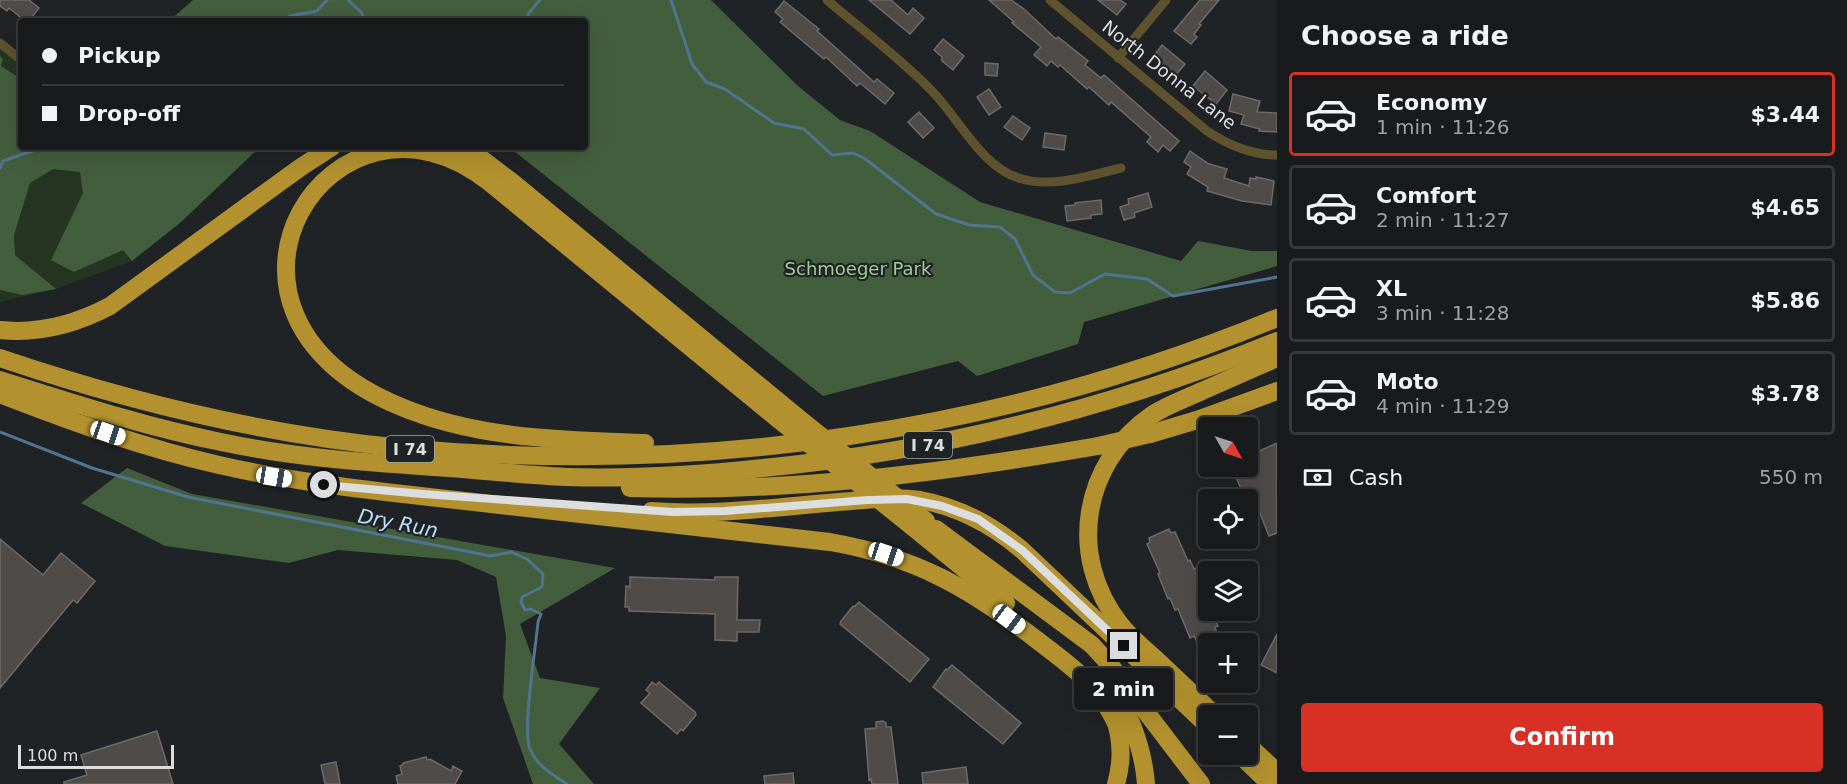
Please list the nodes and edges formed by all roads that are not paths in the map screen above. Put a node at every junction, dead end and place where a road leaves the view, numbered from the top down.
1 (827, 0) edge
2 (1050, 0) edge
3 (1166, 0) edge
4 (0, 43) edge
5 (18, 58) edge
6 (1118, 58) junction
7 (327, 150) edge
8 (395, 150) edge
9 (421, 150) edge
10 (467, 150) edge
11 (1277, 155) edge
12 (1121, 168) dead end
13 (1277, 307) edge
14 (1277, 318) edge
15 (0, 330) edge
16 (1277, 341) edge
17 (0, 358) edge
18 (1277, 358) edge
19 (1153, 365) junction
20 (0, 380) edge
21 (1277, 391) edge
22 (0, 394) edge
23 (787, 418) junction
24 (718, 452) junction
25 (566, 477) junction
26 (338, 487) junction
27 (924, 525) junction
28 (1204, 705) edge
29 (1198, 717) edge
30 (1117, 726) junction
31 (1258, 754) edge
32 (1250, 765) edge
33 (1277, 772) edge
34 (1116, 784) edge
35 (1146, 784) edge
36 (1201, 784) edge
37 (1270, 784) edge

1 - 12 street
2 - 6 street, North Donna Lane
3 - 6 street
4 - 5 street
6 - 11 street, North Donna Lane
7 - 15 highway
8 - 24 highway
9 - 23 highway
10 - 23 highway
13 - 19 highway
14 - 19 highway, I 74
16 - 25 highway, I 74
17 - 24 highway, I 74
18 - 28 highway
19 - 24 highway, I 74
20 - 25 highway, I 74
21 - 25 highway, bridge
22 - 26 highway
23 - 27 highway, bridge
26 - 29 highway
26 - 30 highway
27 - 30 highway
27 - 35 highway
27 - 36 highway
30 - 34 highway
31 - 33 highway
32 - 37 highway

